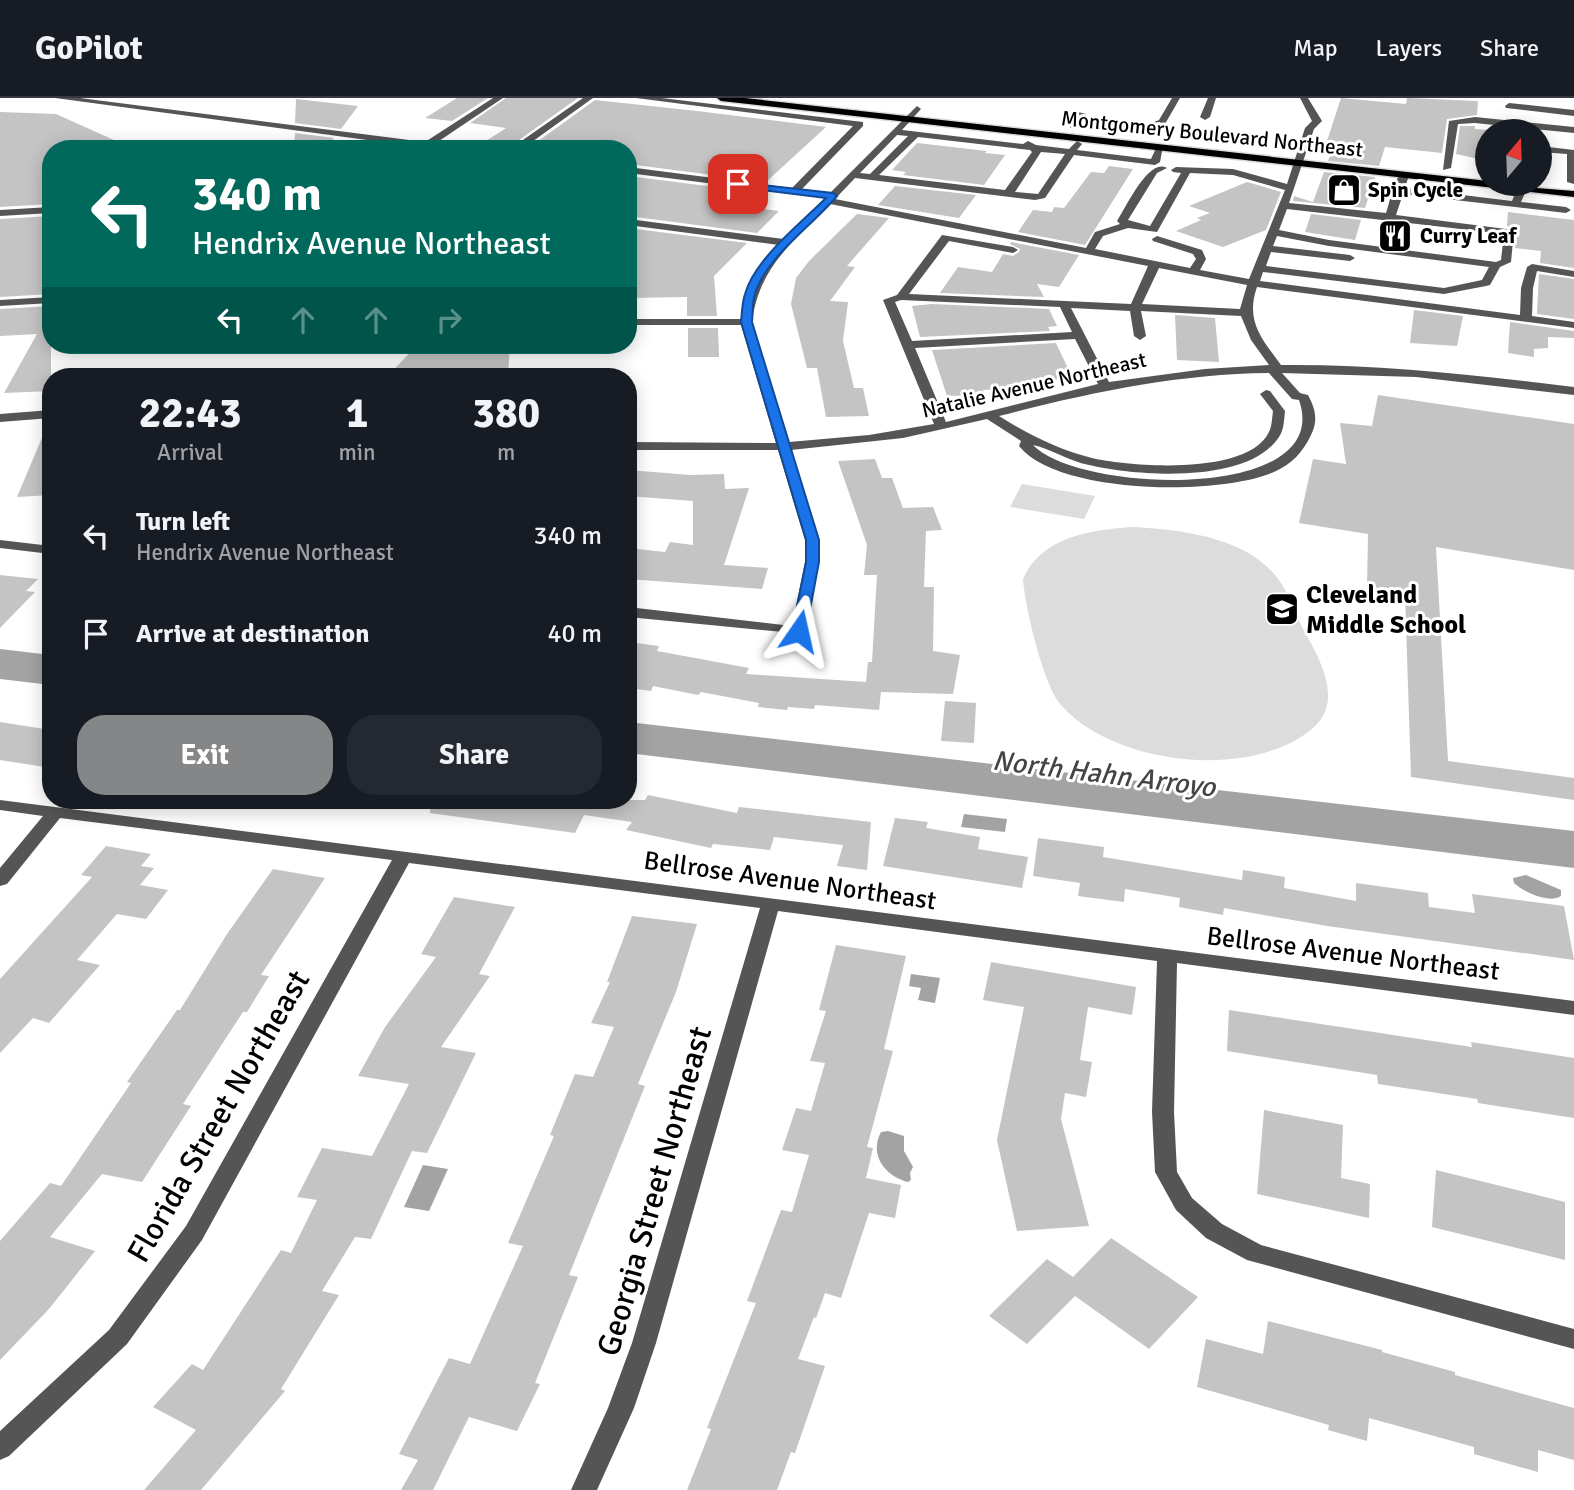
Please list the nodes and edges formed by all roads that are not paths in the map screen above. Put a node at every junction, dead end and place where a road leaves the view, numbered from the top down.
1 (59, 98) edge
2 (499, 98) edge
3 (589, 98) edge
4 (640, 98) edge
5 (721, 98) edge
6 (1176, 98) edge
7 (1212, 98) edge
8 (1304, 98) edge
9 (1532, 98) edge
10 (151, 100) edge
11 (1574, 102) edge
12 (1509, 106) dead end
13 (190, 107) junction
14 (135, 108) junction
15 (915, 111) junction
16 (177, 113) junction
17 (1574, 113) edge
18 (1081, 114) dead end
19 (1205, 117) dead end
20 (1060, 125) dead end
21 (1073, 126) junction
22 (1085, 128) dead end
23 (1574, 130) edge
24 (895, 132) junction
25 (1122, 132) dead end
26 (399, 133) junction
27 (1027, 133) junction
28 (1134, 133) junction
29 (916, 134) junction
30 (1160, 136) dead end
31 (438, 138) junction
32 (1081, 139) junction
33 (388, 140) joint
34 (435, 140) edge
35 (528, 140) edge
36 (1226, 144) dead end
37 (1239, 145) dead end
38 (1032, 147) junction
39 (1160, 148) junction
40 (1552, 150) edge
41 (1291, 151) dead end
42 (1072, 152) junction
43 (1317, 154) dead end
44 (1330, 155) dead end
45 (1343, 157) dead end
46 (1302, 158) junction
47 (1158, 165) junction
48 (1420, 165) dead end
49 (1446, 168) junction
50 (1460, 170) dead end
51 (637, 171) edge
52 (1186, 172) junction
53 (854, 175) junction
54 (1404, 175) junction
55 (872, 177) junction
56 (1552, 180) edge
57 (1475, 182) edge
58 (1573, 182) edge
59 (1290, 188) junction
60 (1397, 190) junction
61 (794, 191) junction
62 (1552, 191) edge
63 (1008, 194) junction
64 (1574, 194) edge
65 (1517, 196) edge
66 (830, 199) junction
67 (1515, 204) junction
68 (1283, 205) junction
69 (1566, 210) dead end
70 (42, 211) edge
71 (0, 213) edge
72 (1495, 216) junction
73 (1390, 217) junction
74 (637, 223) edge
75 (1128, 225) junction
76 (1272, 232) junction
77 (1155, 235) junction
78 (787, 243) junction
79 (1266, 248) junction
80 (1013, 250) dead end
81 (1089, 251) junction
82 (1535, 254) dead end
83 (1150, 263) junction
84 (1501, 264) junction
85 (1532, 267) junction
86 (1258, 268) junction
87 (1193, 272) junction
88 (1574, 274) edge
89 (1489, 276) junction
90 (1252, 283) junction
91 (901, 297) junction
92 (42, 301) edge
93 (0, 303) edge
94 (1064, 304) junction
95 (1135, 307) junction
96 (1245, 313) junction
97 (1526, 318) junction
98 (637, 322) edge
99 (746, 322) junction
100 (1574, 325) edge
101 (1078, 335) junction
102 (1140, 336) dead end
103 (907, 345) junction
104 (1278, 368) junction
105 (1105, 386) junction
106 (1574, 391) edge
107 (1266, 394) dead end
108 (42, 415) edge
109 (989, 415) junction
110 (0, 418) edge
111 (940, 426) junction
112 (1028, 440) junction
113 (637, 446) edge
114 (785, 446) junction
115 (0, 544) edge
116 (42, 549) edge
117 (637, 613) edge
118 (0, 805) edge
119 (56, 812) junction
120 (404, 855) junction
121 (0, 880) edge
122 (770, 905) junction
123 (1167, 956) junction
124 (1574, 1008) edge
125 (1574, 1339) edge
126 (0, 1448) edge
127 (584, 1490) edge

1 - 14 street
2 - 31 street
3 - 35 street
4 - 61 street
5 - 15 main road, Montgomery Boulevard Northeast
6 - 28 street
7 - 19 street
8 - 46 street
9 - 11 street
10 - 13 street
10 - 14 street
12 - 17 street
13 - 16 street
13 - 26 street
14 - 16 street
15 - 24 street
15 - 27 main road, Montgomery Boulevard Northeast
16 - 33 street
18 - 21 street
20 - 21 main road, Montgomery Boulevard Northeast
21 - 22 main road, Montgomery Boulevard Northeast
23 - 49 street
24 - 29 street
24 - 53 street
25 - 28 main road, Montgomery Boulevard Northeast
26 - 31 street
26 - 33 street
27 - 32 main road, Montgomery Boulevard Northeast
27 - 38 street
28 - 30 main road, Montgomery Boulevard Northeast
29 - 38 street
29 - 55 street
31 - 34 street
32 - 39 main road, Montgomery Boulevard Northeast
32 - 42 street
36 - 37 main road, Montgomery Boulevard Northeast
38 - 42 street
38 - 63 street
39 - 46 main road, Montgomery Boulevard Northeast
39 - 47 street
40 - 58 street
41 - 46 main road, Montgomery Boulevard Northeast
42 - 47 street
42 - 63 street
43 - 46 main road, Montgomery Boulevard Northeast
44 - 45 main road, Montgomery Boulevard Northeast
46 - 54 main road, Montgomery Boulevard Northeast
46 - 59 street
47 - 52 street
47 - 75 street
48 - 49 main road
49 - 50 main road
51 - 61 street
52 - 59 street
52 - 77 street
53 - 55 street
53 - 66 street
54 - 57 main road, Montgomery Boulevard Northeast
54 - 60 street
55 - 63 street
56 - 58 main road
59 - 68 street
60 - 72 street
60 - 73 street
61 - 66 street
62 - 64 main road, Montgomery Boulevard Northeast
65 - 67 street
66 - 78 street
66 - 81 street
67 - 69 street
67 - 72 street
68 - 73 street
68 - 76 street
70 - 71 street
72 - 73 street
72 - 84 street
74 - 78 street
75 - 77 street
75 - 81 street
76 - 79 street
76 - 84 street
77 - 83 street
77 - 87 street
78 - 99 street
79 - 86 street
79 - 89 street
80 - 91 street
81 - 83 street
82 - 85 street
83 - 87 street
83 - 95 street
84 - 85 street
84 - 89 street
85 - 88 street
85 - 97 street
86 - 89 street
86 - 90 street
87 - 90 street
90 - 96 street
90 - 97 street
91 - 94 street
91 - 103 street
92 - 93 street
94 - 95 street
94 - 101 street
95 - 96 street
95 - 102 street
96 - 104 street
97 - 100 street
98 - 99 street
99 - 114 street
101 - 103 street
101 - 105 street
103 - 111 street
104 - 105 street, Natalie Avenue Northeast
104 - 106 street, Natalie Avenue Northeast
104 - 112 street
105 - 109 street, Natalie Avenue Northeast
107 - 112 street
108 - 110 street
109 - 111 street, Natalie Avenue Northeast
109 - 112 street
111 - 114 street, Natalie Avenue Northeast
113 - 114 street, Natalie Avenue Northeast
114 - 117 street
115 - 116 street
118 - 119 street, Bellrose Avenue Northeast
119 - 120 street, Bellrose Avenue Northeast
119 - 121 street
120 - 122 street, Bellrose Avenue Northeast
120 - 126 street, Florida Street Northeast
122 - 123 street, Bellrose Avenue Northeast
122 - 127 street, Georgia Street Northeast
123 - 124 street, Bellrose Avenue Northeast
123 - 125 street

